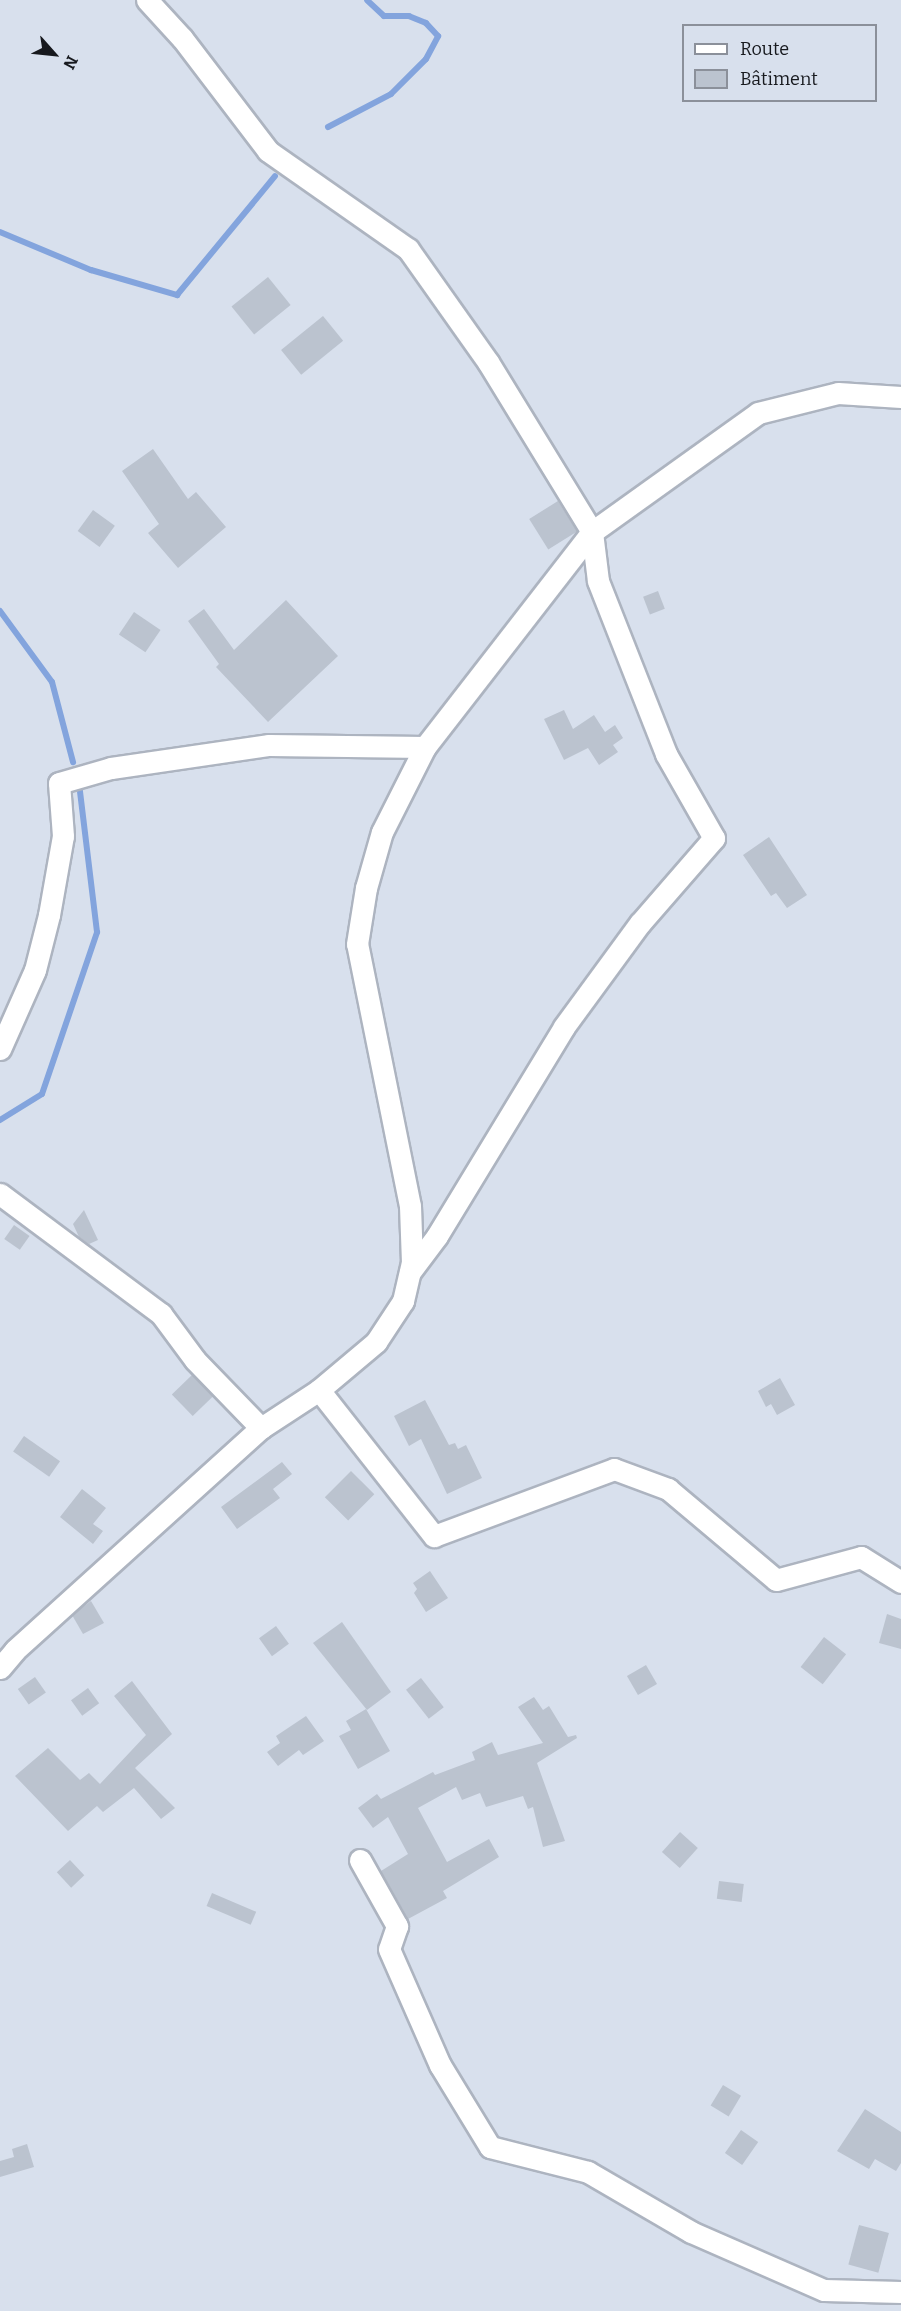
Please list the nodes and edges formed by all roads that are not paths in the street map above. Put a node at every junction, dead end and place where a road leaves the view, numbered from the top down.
1 (147, 0) edge
2 (901, 397) edge
3 (592, 532) junction
4 (425, 747) junction
5 (0, 1049) edge
6 (0, 1194) edge
7 (410, 1272) junction
8 (319, 1390) junction
9 (261, 1428) junction
10 (901, 1582) edge
11 (0, 1668) edge
12 (360, 1860) dead end
13 (901, 2292) edge

1 - 3 street
2 - 3 street
3 - 4 street
3 - 7 street
4 - 5 street
4 - 7 street
6 - 9 street
7 - 8 street
8 - 9 street
8 - 10 street
9 - 11 street
12 - 13 street

